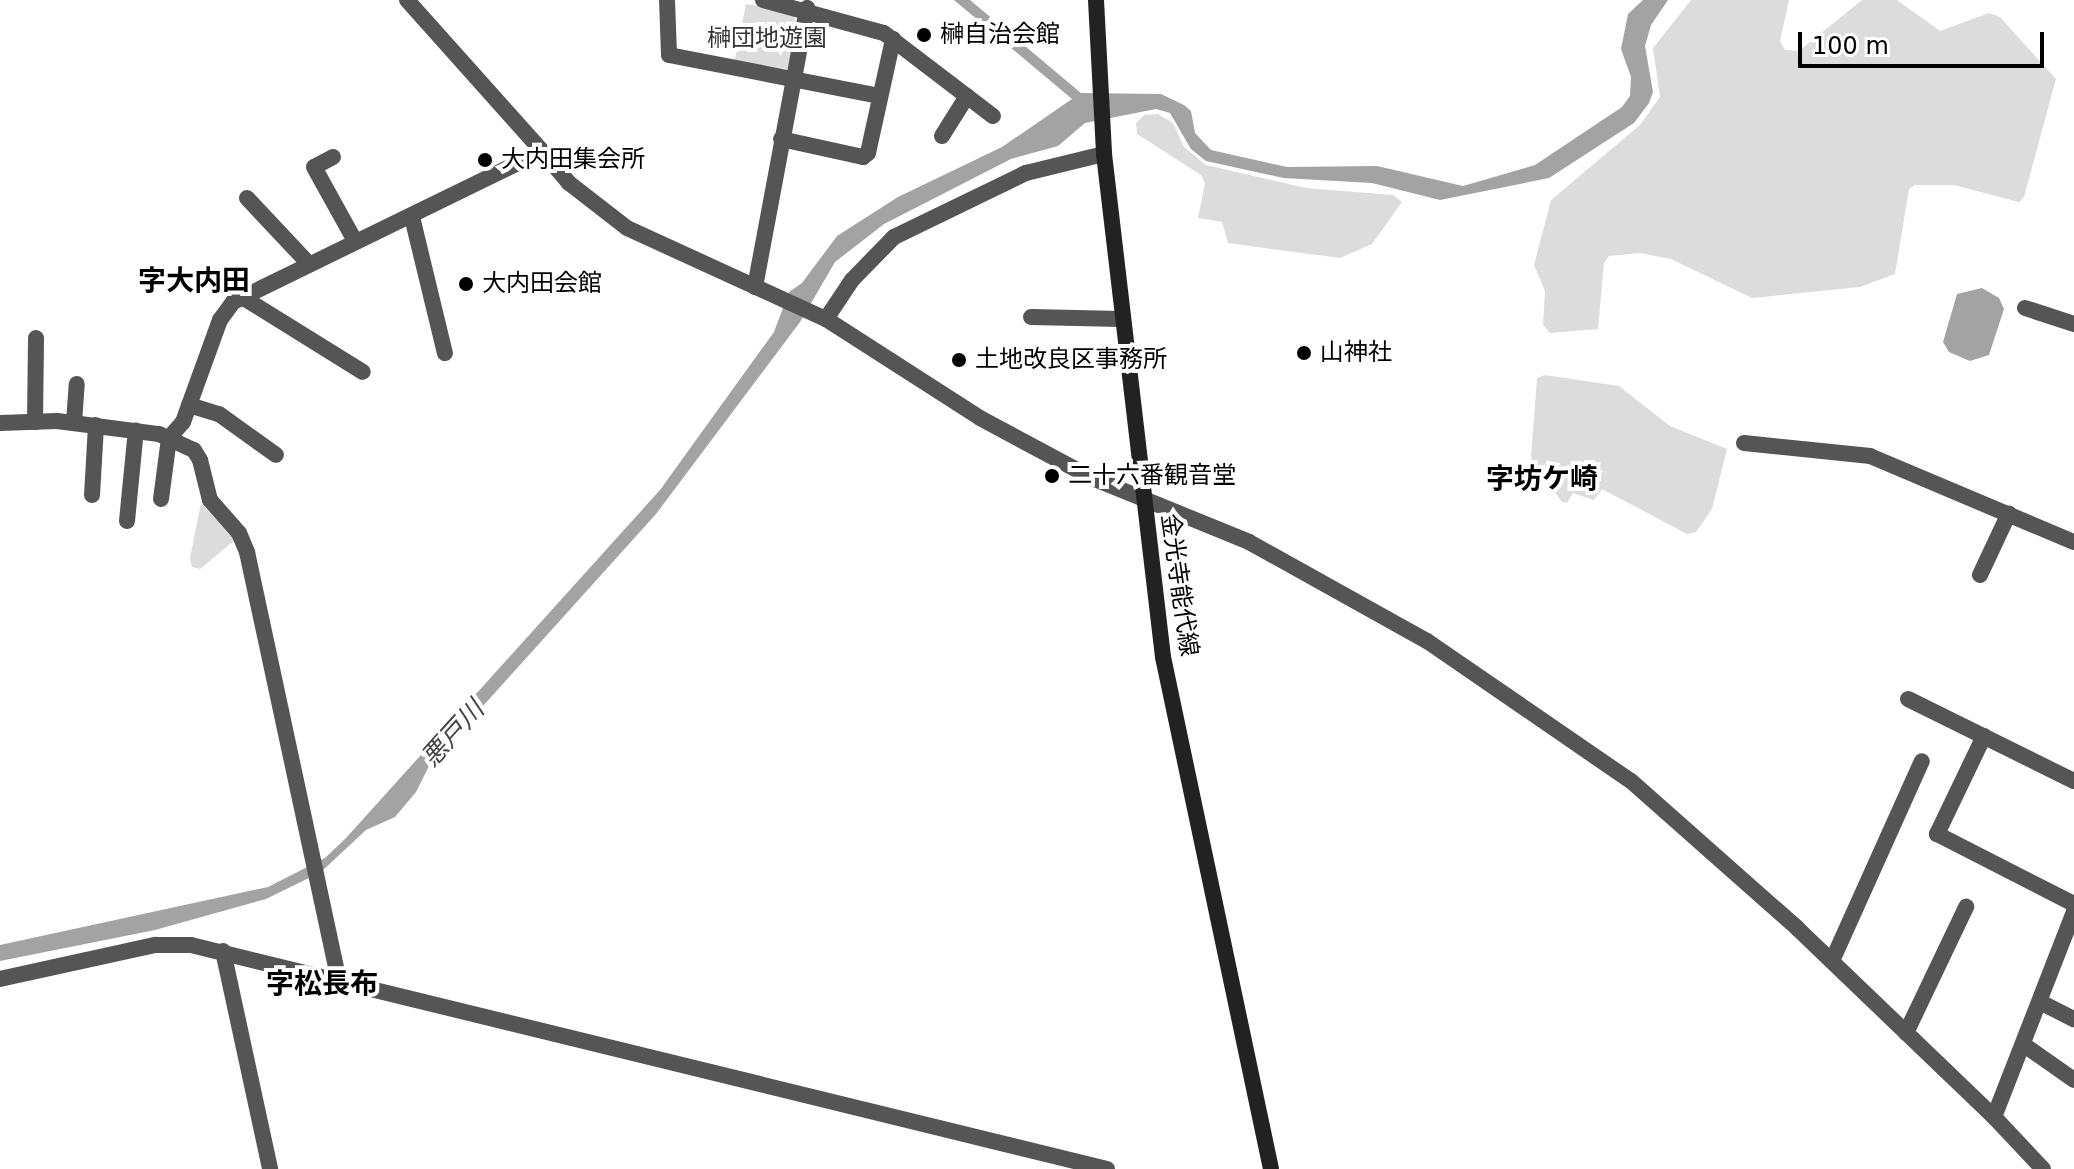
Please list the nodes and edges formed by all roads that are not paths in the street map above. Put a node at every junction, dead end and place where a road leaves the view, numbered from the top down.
1 (407, 0) edge
2 (667, 0) edge
3 (763, 0) edge
4 (1096, 0) edge
5 (807, 8) junction
6 (893, 39) junction
7 (791, 78) junction
8 (880, 96) junction
9 (967, 96) junction
10 (993, 116) dead end
11 (942, 136) dead end
12 (781, 139) junction
13 (542, 151) junction
14 (1104, 154) junction
15 (333, 157) dead end
16 (247, 198) dead end
17 (412, 217) junction
18 (355, 241) junction
19 (309, 264) junction
20 (755, 287) junction
21 (242, 297) junction
22 (2025, 308) dead end
23 (1031, 317) dead end
24 (826, 319) junction
25 (1121, 319) junction
26 (2074, 324) edge
27 (36, 338) dead end
28 (445, 353) dead end
29 (363, 372) dead end
30 (77, 384) dead end
31 (189, 405) junction
32 (35, 422) junction
33 (0, 423) edge
34 (74, 423) junction
35 (96, 425) junction
36 (136, 430) junction
37 (169, 438) junction
38 (1744, 443) dead end
39 (276, 455) dead end
40 (1142, 494) junction
41 (92, 495) dead end
42 (161, 499) dead end
43 (2009, 513) junction
44 (127, 521) dead end
45 (2074, 542) edge
46 (1980, 575) dead end
47 (1908, 699) dead end
48 (1984, 736) junction
49 (1922, 761) dead end
50 (2074, 781) edge
51 (2074, 904) edge
52 (1966, 907) dead end
53 (2074, 912) edge
54 (2071, 930) edge
55 (223, 951) junction
56 (1832, 961) junction
57 (338, 977) junction
58 (0, 979) edge
59 (2040, 1002) junction
60 (2074, 1019) edge
61 (1906, 1033) junction
62 (2024, 1045) junction
63 (2074, 1080) edge
64 (1994, 1117) junction
65 (270, 1169) edge
66 (1103, 1169) edge
67 (1271, 1169) edge
68 (2043, 1169) edge

1 - 13 street
2 - 7 street
3 - 5 street
4 - 14 main road, 金光寺能代線
5 - 6 street
5 - 7 street
6 - 8 street
6 - 9 street
7 - 8 street
7 - 12 street
8 - 12 street
9 - 10 street
9 - 11 street
12 - 20 street
13 - 17 street
13 - 20 street
14 - 24 street
14 - 25 main road, 金光寺能代線
15 - 18 street
16 - 19 street
17 - 18 street
17 - 28 street
18 - 19 street
19 - 21 street
20 - 24 street
21 - 29 street
21 - 31 street
22 - 26 street
23 - 25 street
24 - 40 street
25 - 40 main road, 金光寺能代線
27 - 32 street
30 - 34 street
31 - 37 street
31 - 39 street
32 - 33 street
32 - 34 street
34 - 35 street
35 - 36 street
35 - 41 street
36 - 37 street
36 - 44 street
37 - 42 street
37 - 57 street
38 - 43 street
40 - 56 street
40 - 67 main road, 金光寺能代線
43 - 45 street
43 - 46 street
47 - 48 street
48 - 50 street
48 - 51 street
49 - 56 street
52 - 61 street
53 - 54 street
54 - 59 street
55 - 57 street
55 - 58 street
55 - 65 street
56 - 61 street
57 - 66 street
59 - 60 street
59 - 62 street
61 - 64 street
62 - 63 street
62 - 64 street
64 - 68 street

